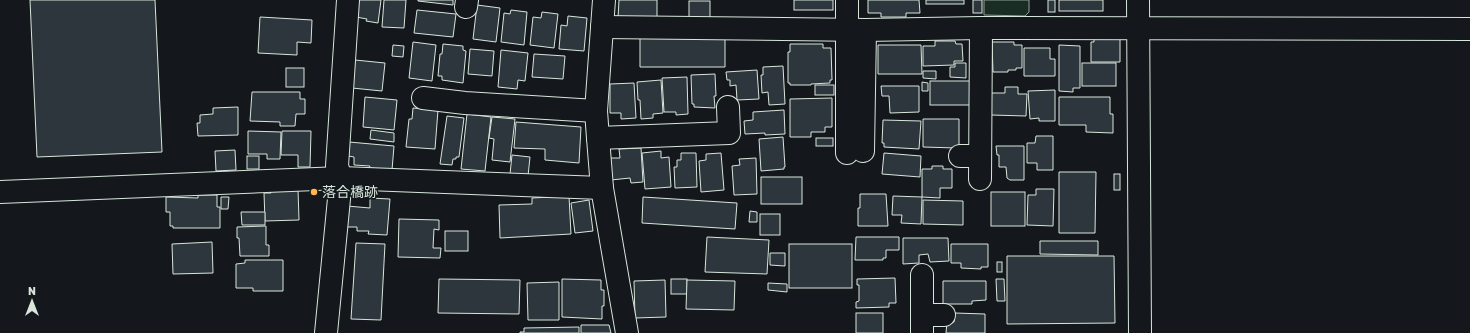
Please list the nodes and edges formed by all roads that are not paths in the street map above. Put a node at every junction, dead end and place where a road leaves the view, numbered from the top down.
1 (348, 0) edge
2 (601, 0) edge
3 (847, 0) edge
4 (1138, 0) edge
5 (602, 27) junction
6 (981, 28) junction
7 (1138, 29) junction
8 (1470, 29) edge
9 (856, 30) junction
10 (423, 98) dead end
11 (728, 107) dead end
12 (596, 111) junction
13 (598, 138) junction
14 (855, 152) dead end
15 (341, 178) junction
16 (980, 179) dead end
17 (602, 188) junction
18 (0, 192) edge
19 (922, 275) dead end
20 (944, 315) dead end
21 (922, 324) edge
22 (326, 333) edge
23 (626, 333) edge
24 (1140, 333) edge

1 - 15 street
2 - 5 street
3 - 9 street
4 - 7 street
5 - 9 street
5 - 12 street
6 - 7 street
6 - 9 street
6 - 16 street
7 - 8 street
7 - 24 street
9 - 14 street
10 - 12 street
11 - 13 street
12 - 13 street
13 - 17 street
15 - 17 street
15 - 18 street
15 - 22 street
17 - 23 street
19 - 21 street
20 - 21 street

